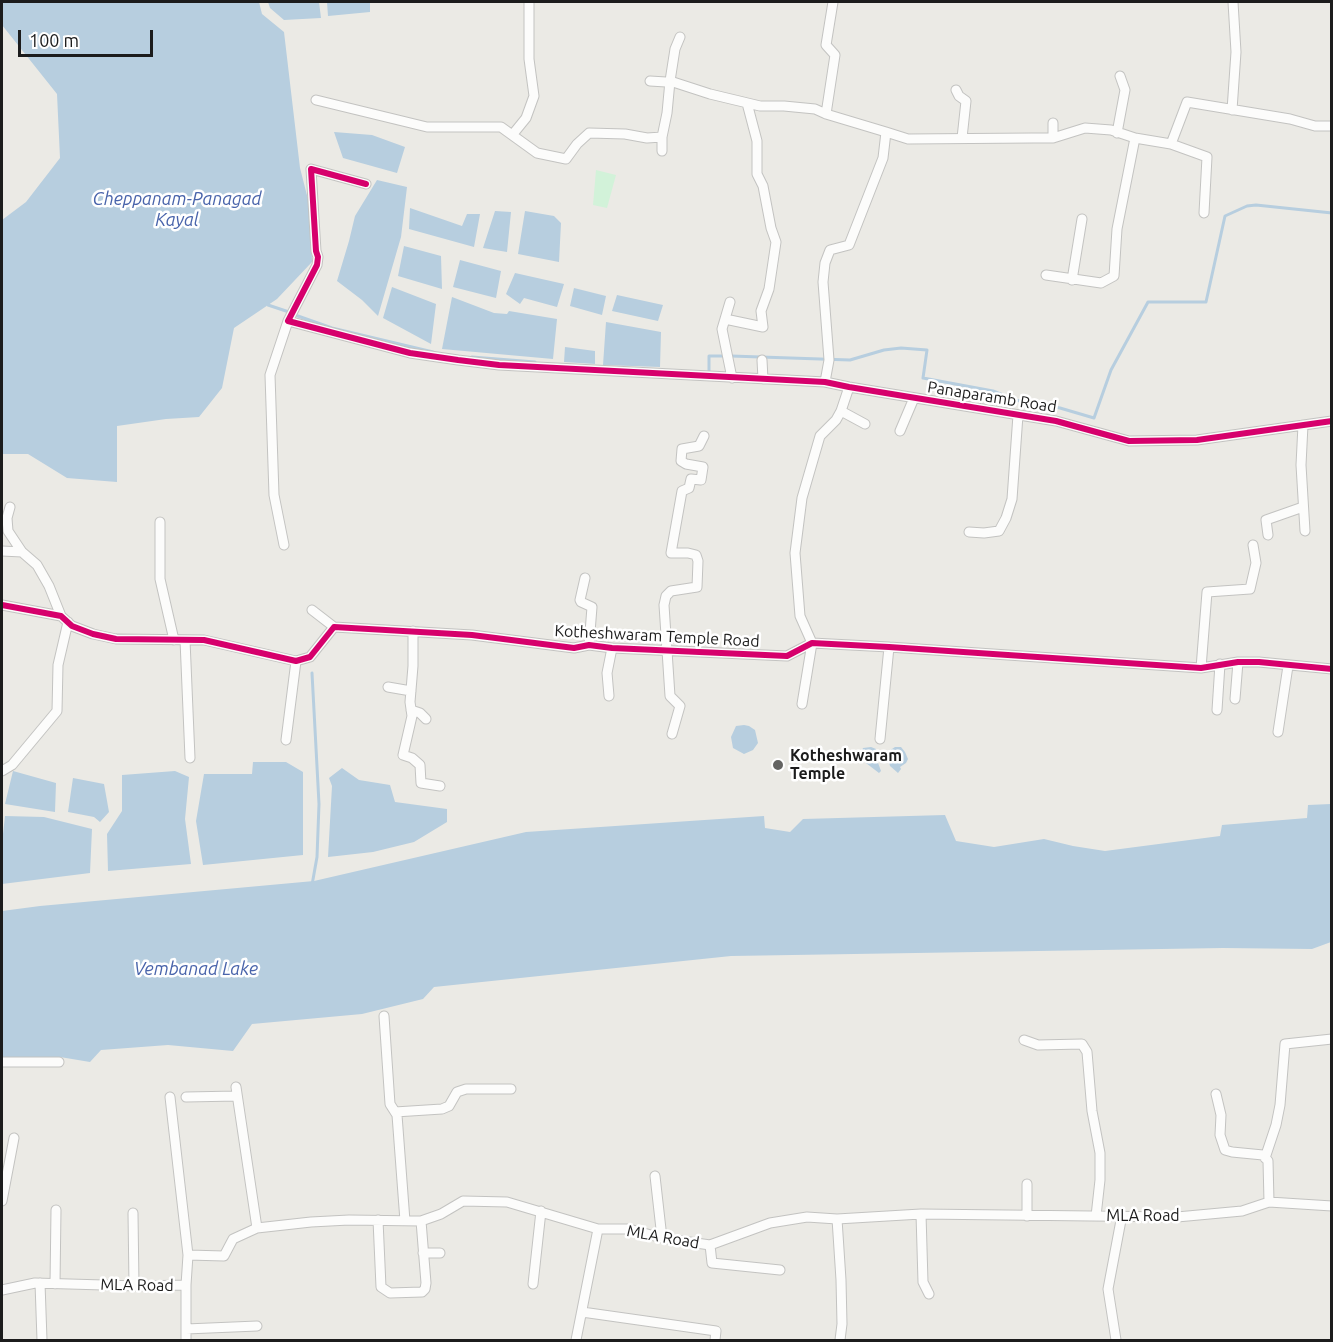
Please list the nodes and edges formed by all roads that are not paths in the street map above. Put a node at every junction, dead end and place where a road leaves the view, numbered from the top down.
1 (529, 2) edge
2 (833, 2) edge
3 (1233, 2) edge
4 (680, 37) dead end
5 (1120, 76) dead end
6 (650, 81) dead end
7 (670, 81) junction
8 (956, 90) dead end
9 (316, 100) dead end
10 (747, 103) junction
11 (1232, 110) junction
12 (826, 114) junction
13 (1053, 123) dead end
14 (1332, 126) edge
15 (886, 132) junction
16 (1118, 133) junction
17 (513, 134) junction
18 (662, 137) junction
19 (962, 138) junction
20 (1053, 138) junction
21 (1135, 138) junction
22 (1171, 144) junction
23 (662, 151) dead end
24 (366, 184) dead end
25 (1204, 213) dead end
26 (1082, 219) dead end
27 (1046, 275) dead end
28 (1072, 280) junction
29 (730, 302) dead end
30 (725, 319) junction
31 (288, 321) junction
32 (762, 360) dead end
33 (732, 378) junction
34 (763, 379) junction
35 (825, 382) junction
36 (849, 387) junction
37 (914, 398) junction
38 (841, 411) junction
39 (1018, 415) junction
40 (1332, 421) edge
41 (866, 424) dead end
42 (1303, 425) junction
43 (900, 431) dead end
44 (704, 436) dead end
45 (10, 507) dead end
46 (1303, 507) junction
47 (160, 522) dead end
48 (1305, 531) dead end
49 (969, 532) dead end
50 (1268, 535) dead end
51 (284, 544) dead end
52 (1253, 545) dead end
53 (2, 551) edge
54 (22, 552) junction
55 (585, 578) dead end
56 (2, 605) edge
57 (312, 610) dead end
58 (64, 619) junction
59 (334, 627) junction
60 (413, 631) junction
61 (174, 640) junction
62 (185, 640) junction
63 (812, 643) junction
64 (589, 645) junction
65 (889, 647) junction
66 (612, 648) junction
67 (666, 650) junction
68 (296, 661) junction
69 (1238, 662) junction
70 (1220, 664) junction
71 (1288, 666) junction
72 (1201, 668) junction
73 (1332, 669) edge
74 (388, 687) dead end
75 (411, 691) junction
76 (609, 696) dead end
77 (1235, 699) dead end
78 (801, 704) dead end
79 (411, 710) junction
80 (1217, 710) dead end
81 (426, 719) dead end
82 (1278, 732) dead end
83 (672, 734) dead end
84 (880, 739) dead end
85 (286, 740) dead end
86 (190, 758) dead end
87 (2, 771) edge
88 (440, 786) dead end
89 (384, 1016) dead end
90 (1332, 1039) edge
91 (1024, 1040) dead end
92 (2, 1062) edge
93 (59, 1062) dead end
94 (511, 1089) dead end
95 (1216, 1094) dead end
96 (170, 1096) dead end
97 (186, 1097) dead end
98 (395, 1112) junction
99 (14, 1138) dead end
100 (1266, 1158) junction
101 (655, 1176) dead end
102 (1026, 1184) dead end
103 (2, 1201) edge
104 (1269, 1202) junction
105 (1332, 1206) edge
106 (56, 1210) dead end
107 (541, 1211) junction
108 (133, 1213) dead end
109 (921, 1214) junction
110 (1122, 1215) junction
111 (1027, 1216) junction
112 (1096, 1216) junction
113 (837, 1219) junction
114 (378, 1220) junction
115 (405, 1221) junction
116 (422, 1221) junction
117 (257, 1228) junction
118 (598, 1229) junction
119 (662, 1238) junction
120 (710, 1245) junction
121 (440, 1252) dead end
122 (423, 1253) junction
123 (188, 1255) junction
124 (780, 1270) dead end
125 (40, 1283) junction
126 (55, 1284) junction
127 (533, 1284) dead end
128 (134, 1286) junction
129 (186, 1286) junction
130 (2, 1290) edge
131 (929, 1294) dead end
132 (582, 1312) junction
133 (257, 1326) dead end
134 (186, 1329) junction
135 (42, 1341) edge
136 (186, 1341) edge
137 (576, 1341) edge
138 (716, 1341) edge
139 (840, 1341) edge
140 (1116, 1341) edge

1 - 17 street
2 - 12 street
3 - 11 street
4 - 7 street
5 - 16 street
6 - 7 street
7 - 10 street
7 - 18 street
8 - 19 street
9 - 17 street
10 - 12 street
10 - 30 street
11 - 14 street
11 - 22 street
12 - 15 street
13 - 20 street
15 - 19 street
15 - 35 street
16 - 20 street
16 - 21 street
17 - 18 street
18 - 23 street
19 - 20 street
21 - 22 street
21 - 28 street
22 - 25 street
24 - 31 street
26 - 28 street
27 - 28 street
29 - 30 street
30 - 33 street
31 - 33 street, Panaparamb Road
31 - 51 street
32 - 34 street
33 - 34 street, Panaparamb Road
34 - 35 street, Panaparamb Road
35 - 36 street, Panaparamb Road
36 - 37 street, Panaparamb Road
36 - 38 street
37 - 39 street, Panaparamb Road
37 - 43 street
38 - 41 street
38 - 63 street
39 - 42 street, Panaparamb Road
39 - 49 street
40 - 42 street, Panaparamb Road
42 - 46 street
44 - 67 street
45 - 54 street
46 - 48 street
46 - 50 street
47 - 61 street
52 - 72 street
53 - 54 street
54 - 58 street
55 - 64 street
56 - 58 street
57 - 59 street
58 - 61 street
58 - 87 street
59 - 60 street, Kotheshwaram Temple Road
59 - 68 street
60 - 64 street, Kotheshwaram Temple Road
60 - 75 street
61 - 62 street
62 - 68 street
62 - 86 street
63 - 65 street, Kotheshwaram Temple Road
63 - 67 street, Kotheshwaram Temple Road
63 - 78 street
64 - 66 street, Kotheshwaram Temple Road
65 - 72 street, Kotheshwaram Temple Road
65 - 84 street
66 - 67 street, Kotheshwaram Temple Road
66 - 76 street
67 - 83 street
68 - 85 street
69 - 70 street, Kotheshwaram Temple Road
69 - 71 street, Kotheshwaram Temple Road
69 - 77 street
70 - 72 street, Kotheshwaram Temple Road
70 - 80 street
71 - 73 street, Kotheshwaram Temple Road
71 - 82 street
74 - 75 street
75 - 79 street
79 - 81 street
79 - 88 street
89 - 98 street
90 - 100 street
91 - 112 street
92 - 93 street
94 - 98 street
95 - 100 street
96 - 123 street
97 - 117 street
98 - 115 street
99 - 103 street
100 - 104 street
101 - 119 street
102 - 111 street
104 - 105 street, MLA Road
104 - 110 street, MLA Road
106 - 126 street
107 - 116 street, MLA Road
107 - 118 street, MLA Road
107 - 127 street
108 - 128 street
109 - 111 street, MLA Road
109 - 113 street, MLA Road
109 - 131 street
110 - 112 street, MLA Road
110 - 140 street
111 - 112 street, MLA Road
113 - 120 street, MLA Road
113 - 139 street
114 - 115 street, MLA Road
114 - 117 street, MLA Road
114 - 122 street
115 - 116 street, MLA Road
116 - 122 street
117 - 123 street, MLA Road
118 - 119 street, MLA Road
118 - 132 street
119 - 120 street, MLA Road
120 - 124 street
121 - 122 street
123 - 129 street, MLA Road
125 - 126 street, MLA Road
125 - 130 street, MLA Road
125 - 135 street
126 - 128 street, MLA Road
128 - 129 street, MLA Road
129 - 134 street
132 - 137 street
132 - 138 street
133 - 134 street
134 - 136 street

